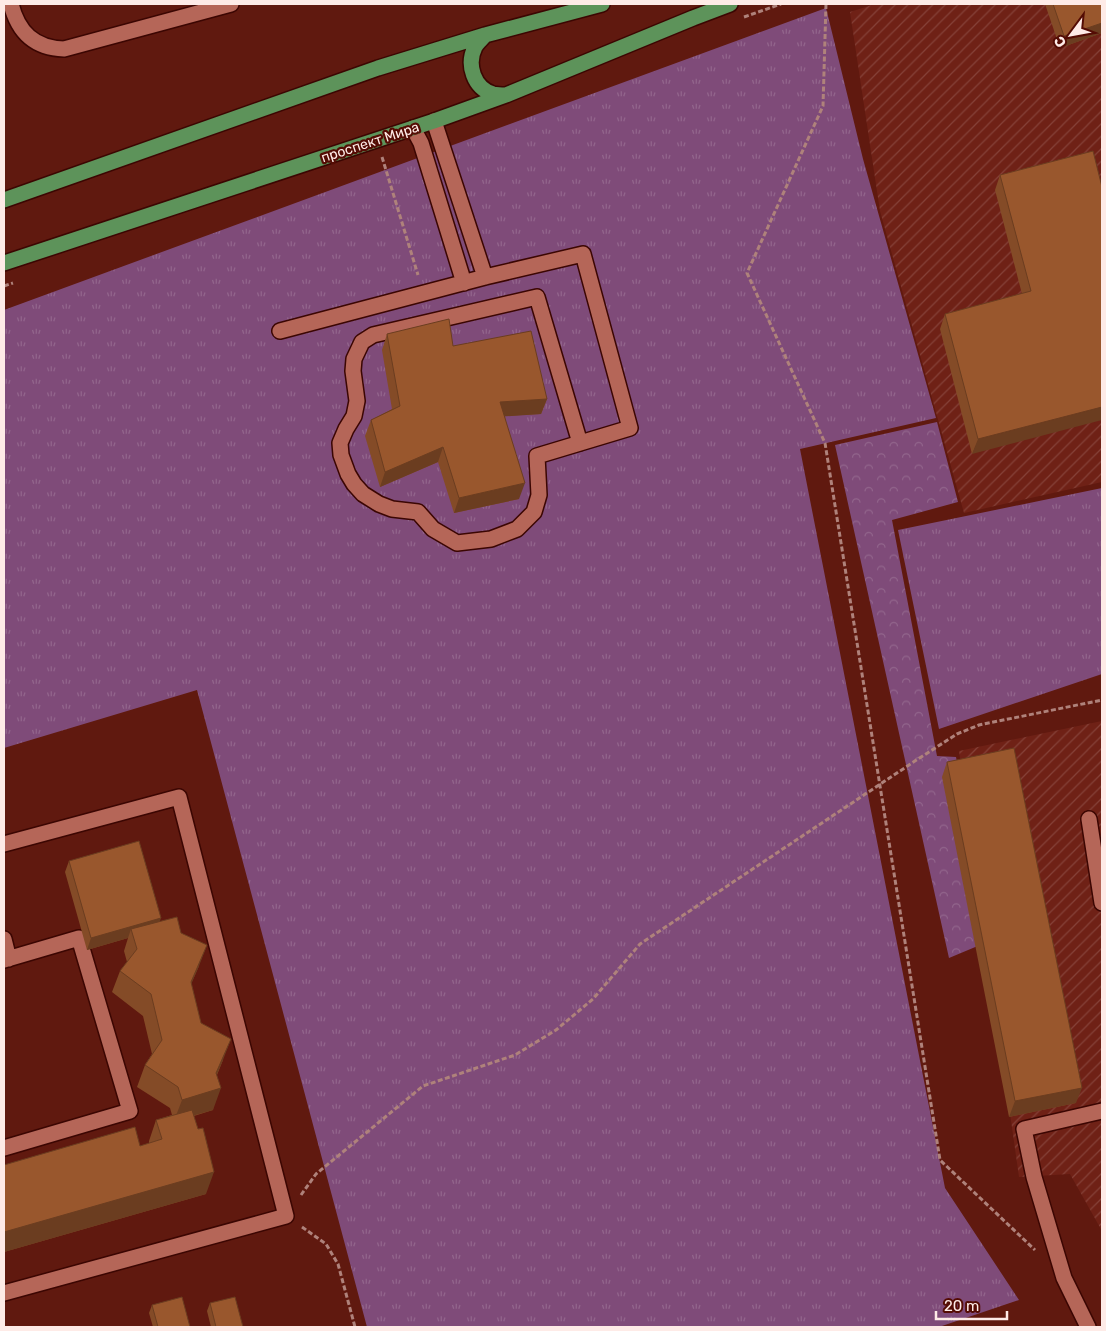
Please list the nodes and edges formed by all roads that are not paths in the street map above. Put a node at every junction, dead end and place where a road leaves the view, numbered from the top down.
1 (11, 4) edge
2 (231, 4) edge
3 (602, 4) edge
4 (730, 4) edge
5 (485, 35) junction
6 (506, 95) junction
7 (434, 121) junction
8 (412, 128) junction
9 (4, 200) edge
10 (4, 263) edge
11 (485, 277) junction
12 (464, 283) junction
13 (280, 330) dead end
14 (580, 443) junction
15 (1089, 818) dead end
16 (4, 844) edge
17 (1102, 903) edge
18 (4, 939) edge
19 (6, 960) edge
20 (1102, 1111) edge
21 (4, 1148) edge
22 (4, 1293) edge
23 (1088, 1327) edge

1 - 2 street
3 - 5 main road
4 - 6 main road, проспект Мира
5 - 6 main road
5 - 9 main road
6 - 7 main road, проспект Мира
7 - 8 main road, проспект Мира
7 - 11 street
8 - 10 main road, проспект Мира
8 - 12 street
11 - 12 street
11 - 14 street
12 - 13 street
14 - 14 street
15 - 17 street
16 - 22 street
18 - 19 street
19 - 21 street
20 - 23 street

